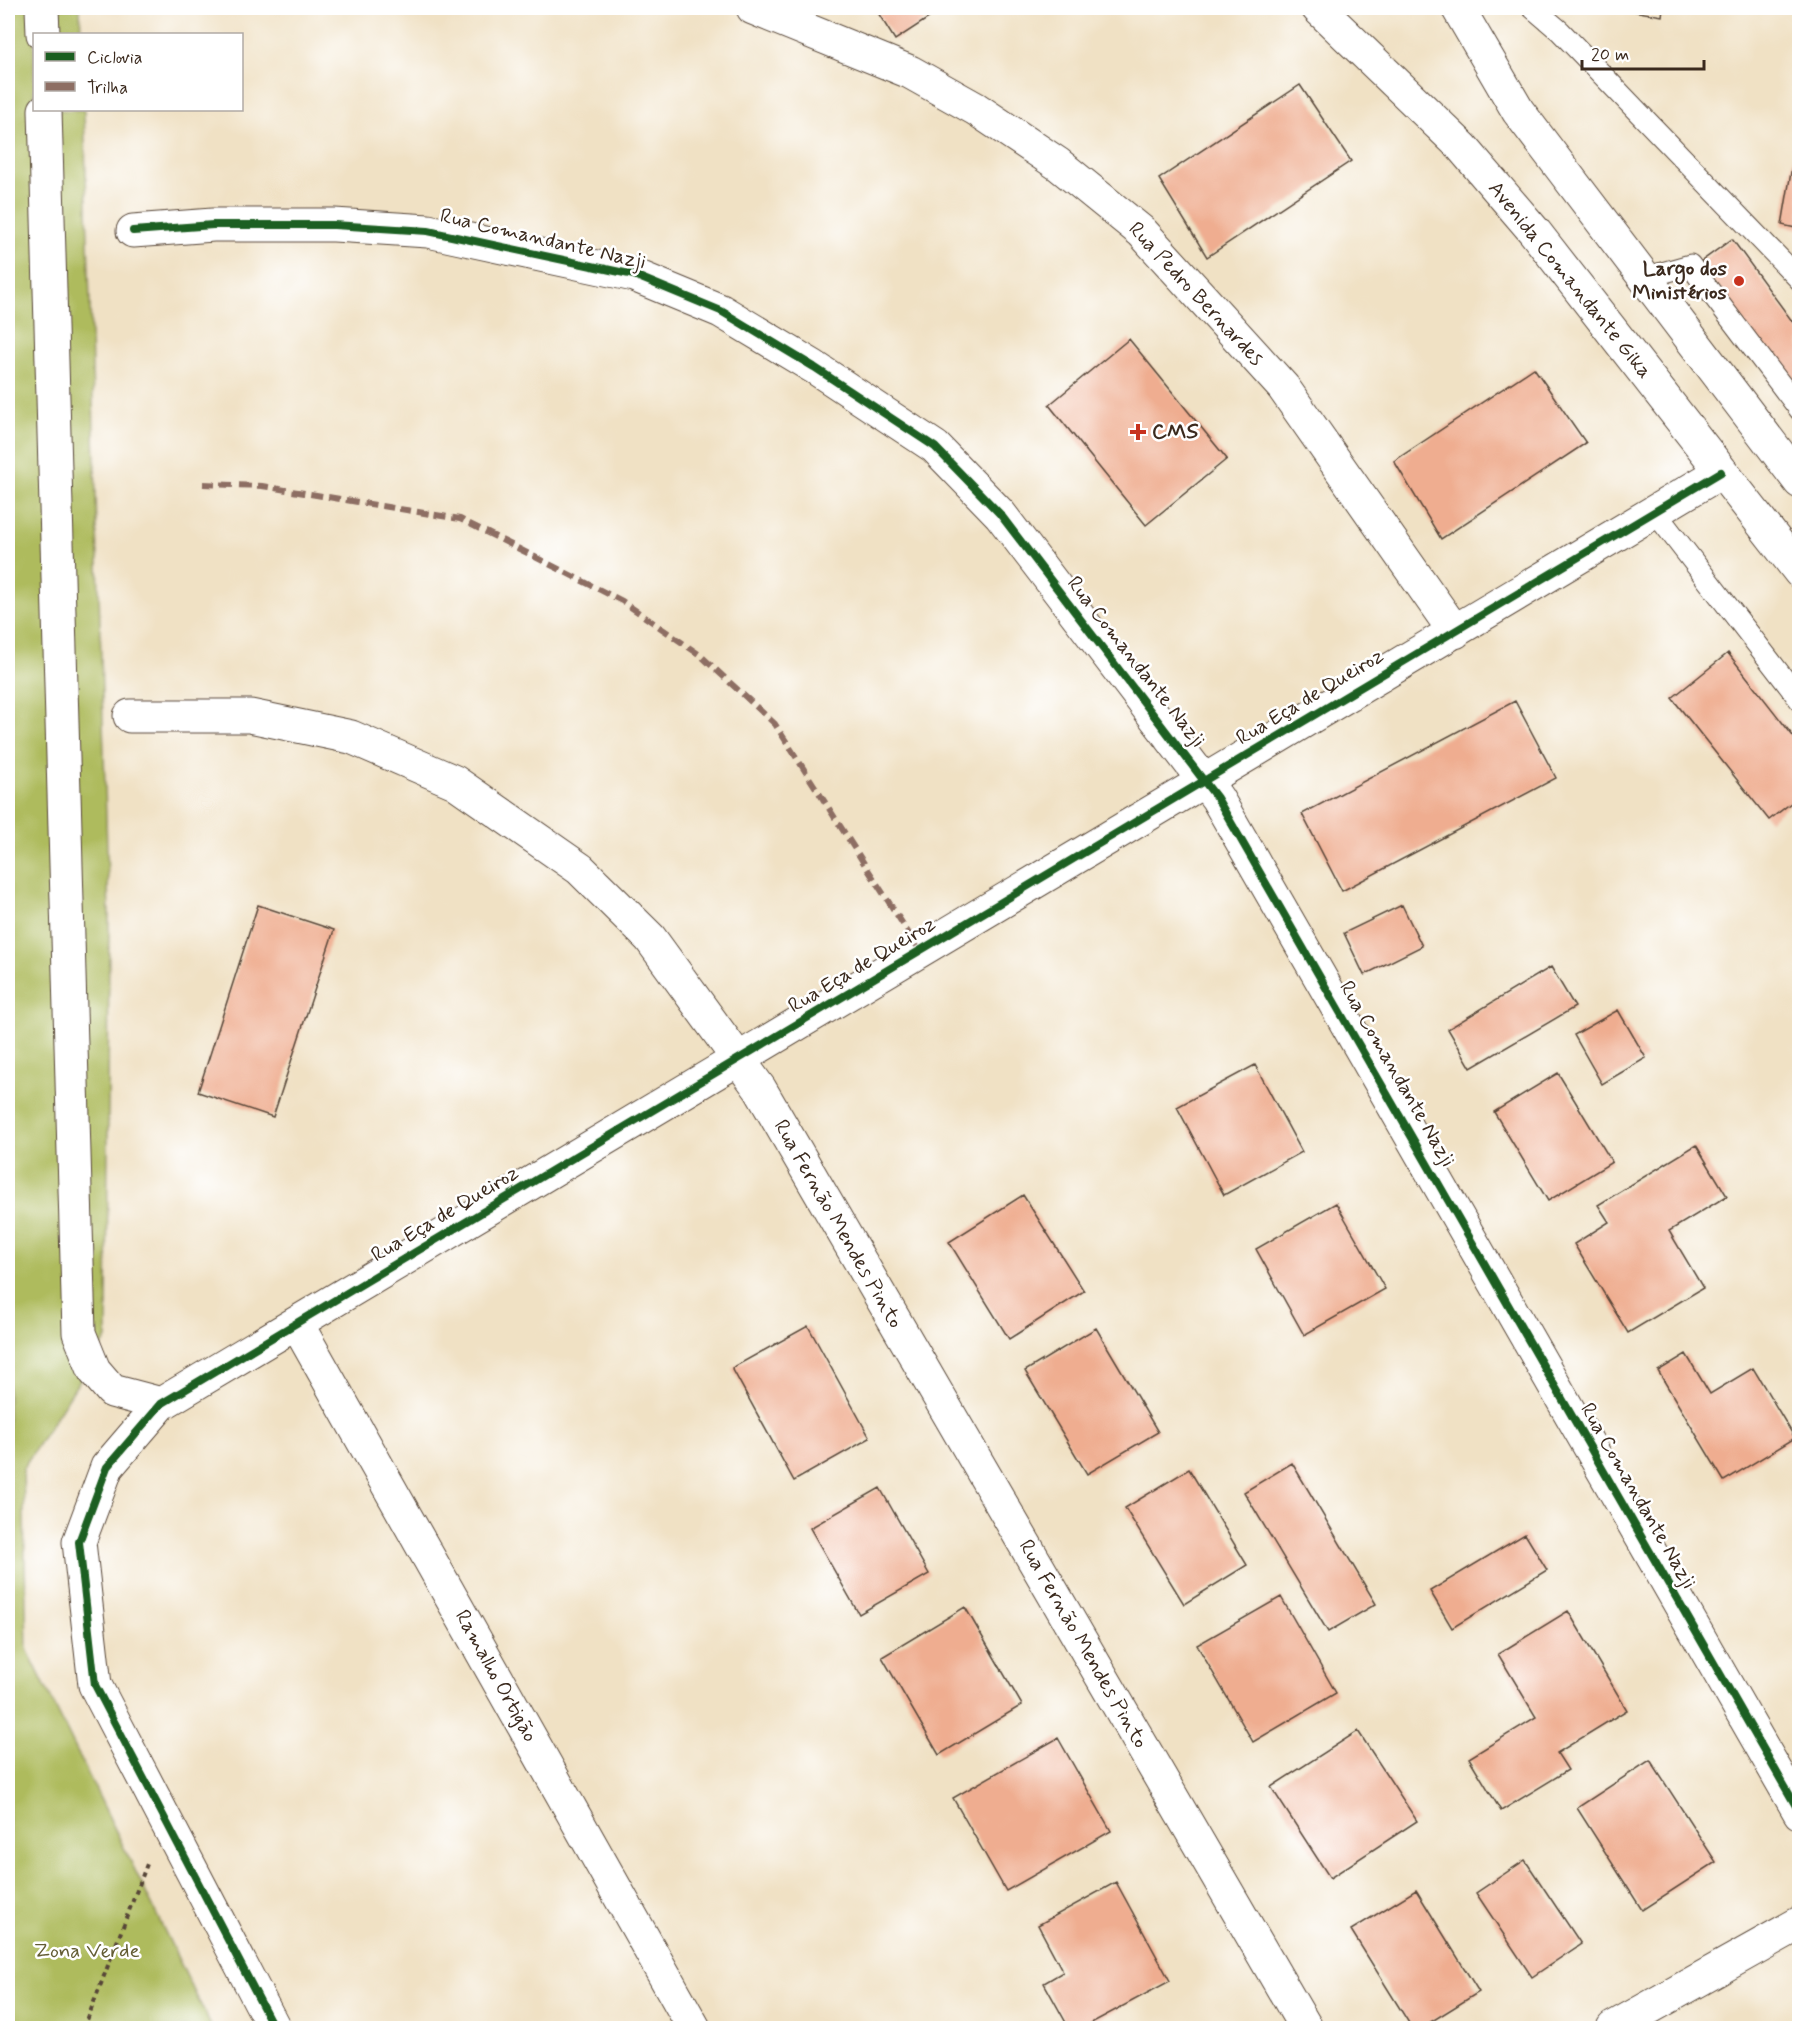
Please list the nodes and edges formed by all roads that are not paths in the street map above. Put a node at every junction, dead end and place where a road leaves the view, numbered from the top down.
1 (42, 8) edge
2 (753, 8) edge
3 (1318, 8) edge
4 (1458, 8) edge
5 (1533, 8) edge
6 (43, 33) edge
7 (45, 111) edge
8 (133, 231) dead end
9 (1644, 278) junction
10 (1800, 280) edge
11 (1800, 410) edge
12 (1722, 472) junction
13 (1800, 482) edge
14 (1655, 512) junction
15 (1800, 572) edge
16 (1455, 632) junction
17 (1800, 700) edge
18 (130, 716) dead end
19 (1205, 781) junction
20 (738, 1060) junction
21 (297, 1324) junction
22 (162, 1404) junction
23 (1800, 1813) edge
24 (1800, 1923) edge
25 (274, 2028) edge
26 (694, 2028) edge
27 (1306, 2028) edge
28 (1613, 2028) edge

1 - 6 street
2 - 16 street, Rua Pedro Bernardes
3 - 12 street, Avenida Comandante Gika
4 - 9 street
5 - 10 lane
7 - 22 street
8 - 19 street, Rua Comandante Nazji
9 - 11 lane
9 - 13 street
12 - 14 street, Rua Eça de Queiroz
12 - 15 street, Avenida Comandante Gika
14 - 16 street, Rua Eça de Queiroz
14 - 17 lane
16 - 19 street, Rua Eça de Queiroz
18 - 20 street, Rua Fernão Mendes Pinto
19 - 20 street, Rua Eça de Queiroz
19 - 23 street, Rua Comandante Nazji
20 - 21 street, Rua Eça de Queiroz
20 - 27 street, Rua Fernão Mendes Pinto
21 - 22 street, Rua Eça de Queiroz
21 - 26 street, Ramalho Ortigão
22 - 25 street, Rua Eça de Queiroz
24 - 28 street

